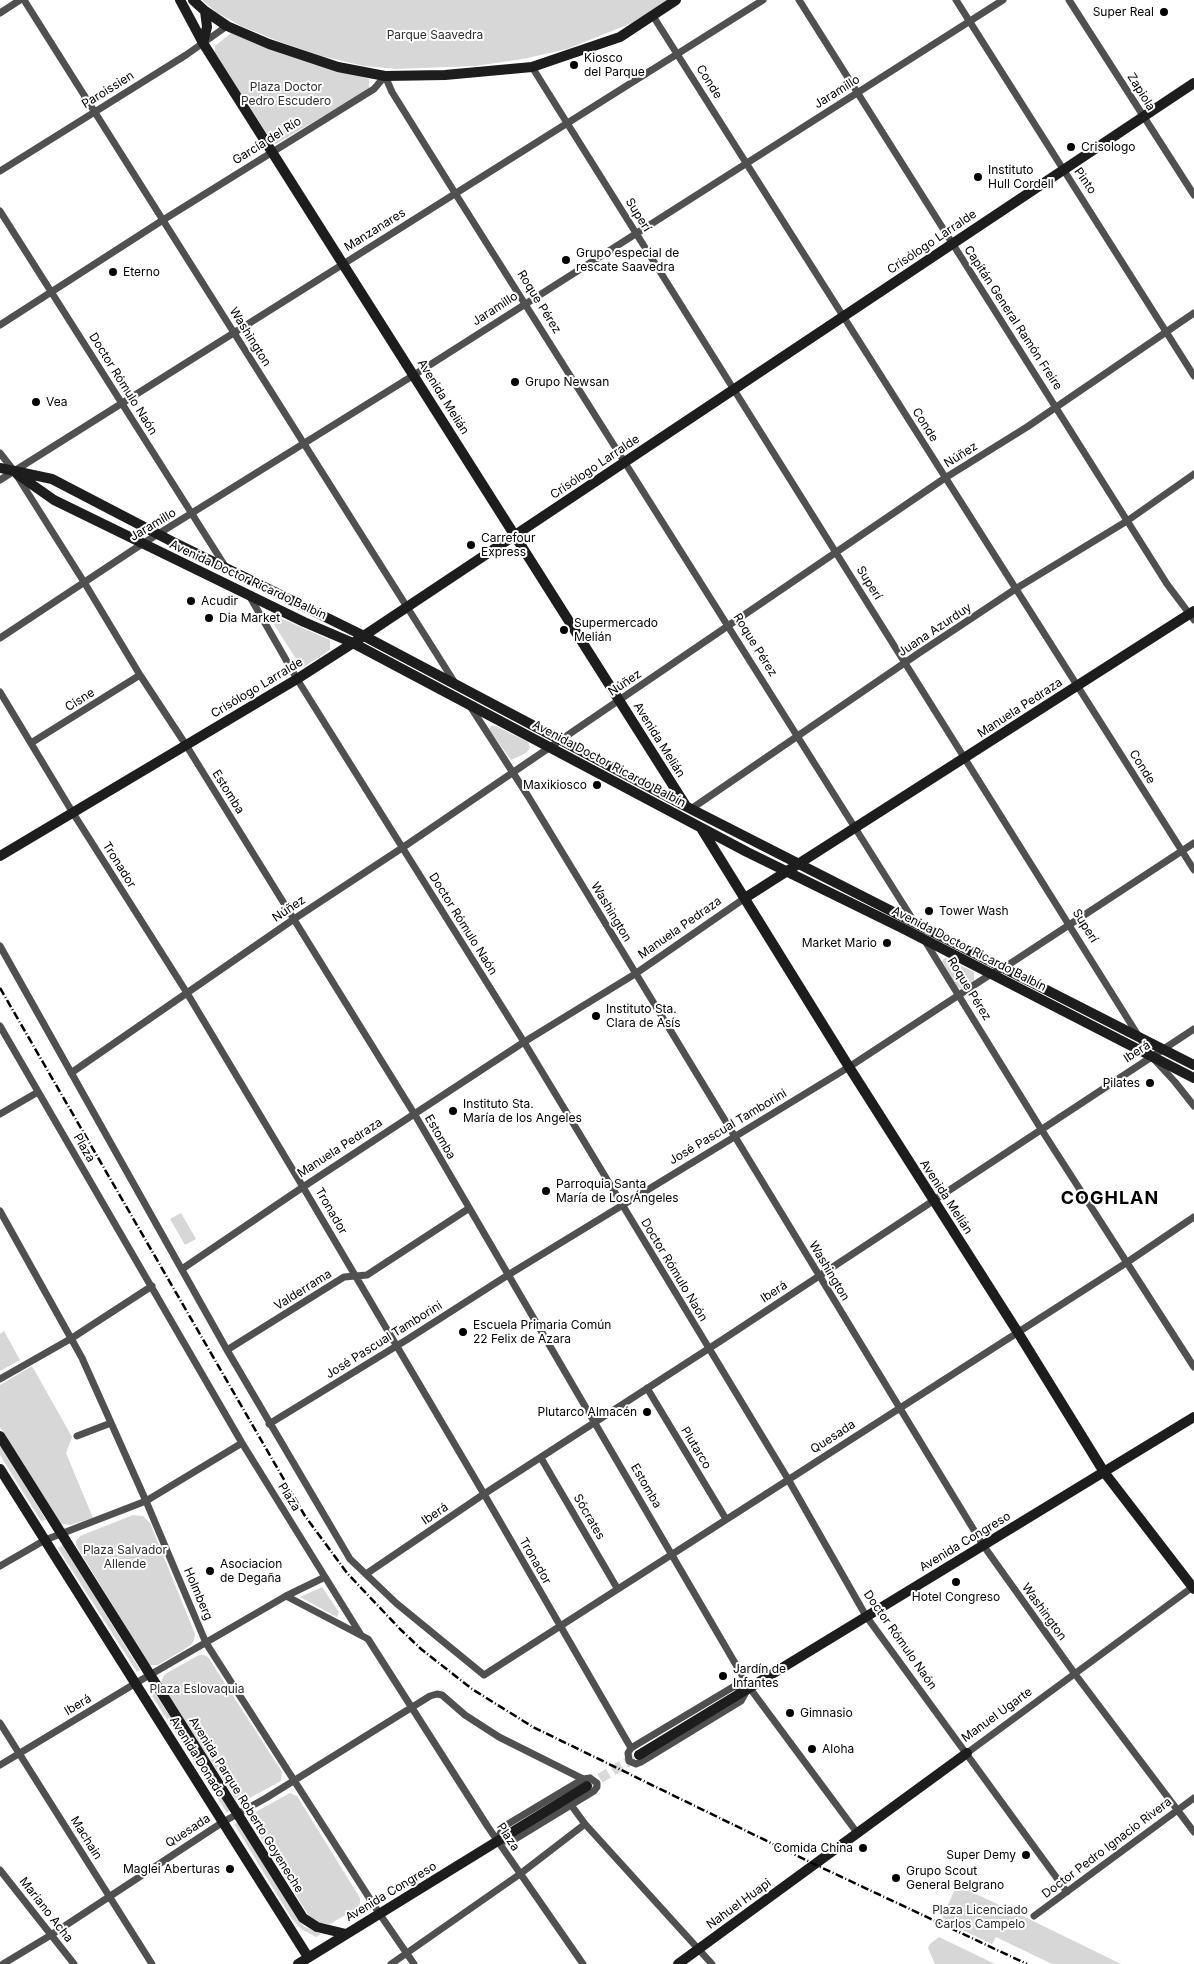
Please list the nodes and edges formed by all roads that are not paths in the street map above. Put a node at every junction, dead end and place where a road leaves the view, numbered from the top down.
1 (22, 0) edge
2 (180, 0) edge
3 (193, 0) edge
4 (676, 0) edge
5 (763, 0) edge
6 (799, 0) edge
7 (956, 0) edge
8 (1003, 0) edge
9 (1069, 0) edge
10 (205, 11) junction
11 (0, 13) edge
12 (653, 16) junction
13 (970, 21) junction
14 (227, 26) junction
15 (204, 43) junction
16 (678, 52) junction
17 (532, 67) junction
18 (385, 76) junction
19 (1194, 83) edge
20 (857, 93) junction
21 (95, 111) junction
22 (1143, 117) junction
23 (568, 124) junction
24 (272, 152) junction
25 (746, 162) junction
26 (1063, 170) junction
27 (0, 171) edge
28 (455, 193) junction
29 (1194, 195) edge
30 (0, 211) edge
31 (163, 220) junction
32 (636, 234) junction
33 (952, 244) junction
34 (344, 263) junction
35 (52, 292) junction
36 (525, 304) junction
37 (1194, 314) edge
38 (843, 316) junction
39 (0, 326) edge
40 (234, 332) junction
41 (1166, 332) junction
42 (414, 375) junction
43 (1194, 376) edge
44 (733, 389) junction
45 (122, 403) junction
46 (1056, 407) junction
47 (303, 444) junction
48 (0, 453) edge
49 (626, 462) junction
50 (0, 470) edge
51 (14, 471) junction
52 (1194, 474) edge
53 (945, 478) junction
54 (0, 480) edge
55 (192, 514) junction
56 (1127, 521) junction
57 (158, 534) junction
58 (515, 535) junction
59 (142, 544) junction
60 (836, 552) junction
61 (226, 569) junction
62 (84, 582) junction
63 (1017, 588) junction
64 (249, 595) junction
65 (407, 609) junction
66 (1192, 615) edge
67 (729, 626) junction
68 (364, 636) junction
69 (0, 638) edge
70 (353, 644) junction
71 (906, 662) junction
72 (140, 675) junction
73 (297, 679) junction
74 (457, 686) junction
75 (1078, 686) junction
76 (0, 692) edge
77 (619, 700) junction
78 (469, 704) junction
79 (797, 737) junction
80 (560, 739) junction
81 (31, 743) junction
82 (186, 746) junction
83 (550, 746) junction
84 (965, 758) junction
85 (512, 771) junction
86 (689, 808) junction
87 (73, 813) junction
88 (701, 827) junction
89 (855, 828) junction
90 (1194, 843) edge
91 (402, 848) junction
92 (1181, 851) junction
93 (0, 856) edge
94 (799, 863) junction
95 (1194, 870) edge
96 (786, 871) junction
97 (745, 898) junction
98 (294, 919) junction
99 (915, 922) junction
100 (1070, 923) junction
101 (925, 941) junction
102 (0, 946) edge
103 (1005, 967) junction
104 (635, 974) junction
105 (992, 974) junction
106 (187, 993) junction
107 (958, 996) junction
108 (0, 1026) edge
109 (1194, 1029) edge
110 (1141, 1038) junction
111 (524, 1042) junction
112 (1162, 1049) junction
113 (1152, 1056) junction
114 (1194, 1065) edge
115 (849, 1067) junction
116 (71, 1073) junction
117 (1194, 1078) edge
118 (38, 1092) junction
119 (1194, 1106) edge
120 (0, 1114) edge
121 (415, 1115) junction
122 (1041, 1129) junction
123 (734, 1136) junction
124 (303, 1186) junction
125 (933, 1201) junction
126 (622, 1205) junction
127 (468, 1209) junction
128 (0, 1212) edge
129 (1194, 1217) edge
130 (1126, 1262) junction
131 (182, 1269) junction
132 (508, 1275) junction
133 (356, 1276) junction
134 (819, 1276) junction
135 (152, 1286) junction
136 (1017, 1331) junction
137 (72, 1338) junction
138 (397, 1346) junction
139 (708, 1348) junction
140 (227, 1350) junction
141 (1194, 1367) edge
142 (0, 1379) edge
143 (647, 1388) junction
144 (898, 1408) junction
145 (1194, 1417) edge
146 (111, 1422) junction
147 (594, 1422) junction
148 (270, 1424) junction
149 (0, 1436) edge
150 (77, 1436) dead end
151 (242, 1443) junction
152 (541, 1458) junction
153 (1, 1472) edge
154 (1104, 1472) junction
155 (788, 1479) junction
156 (484, 1494) junction
157 (146, 1501) junction
158 (726, 1519) junction
159 (61, 1534) junction
160 (45, 1540) junction
161 (983, 1545) junction
162 (672, 1554) junction
163 (0, 1566) edge
164 (366, 1574) junction
165 (325, 1577) junction
166 (1193, 1587) edge
167 (618, 1588) junction
168 (286, 1596) junction
169 (866, 1616) junction
170 (560, 1626) junction
171 (361, 1635) junction
172 (206, 1643) junction
173 (1075, 1674) junction
174 (149, 1675) junction
175 (484, 1675) joint
176 (136, 1683) junction
177 (749, 1687) junction
178 (412, 1708) junction
179 (0, 1723) edge
180 (635, 1752) joint
181 (967, 1752) junction
182 (19, 1753) junction
183 (0, 1765) edge
184 (294, 1781) junction
185 (585, 1782) junction
186 (1194, 1798) edge
187 (571, 1805) junction
188 (1177, 1810) junction
189 (237, 1814) junction
190 (223, 1822) junction
191 (585, 1824) junction
192 (1194, 1832) edge
193 (858, 1834) junction
194 (497, 1841) junction
195 (814, 1864) joint
196 (0, 1870) edge
197 (520, 1874) junction
198 (1067, 1892) junction
199 (110, 1897) junction
200 (379, 1913) junction
201 (1034, 1916) dead end
202 (346, 1934) junction
203 (51, 1935) junction
204 (699, 1949) junction
205 (406, 1952) junction
206 (308, 1957) junction
207 (3, 1964) edge
208 (74, 1964) edge
209 (152, 1964) edge
210 (298, 1964) edge
211 (391, 1964) edge
212 (414, 1964) edge
213 (583, 1964) edge
214 (678, 1964) edge
215 (712, 1964) edge

1 - 11 street
1 - 21 street, Washington
2 - 15 main road, Avenida Melián
3 - 10 main road
4 - 12 main road
5 - 16 street, Manzanares
6 - 20 street, Capitán General Ramón Freire
7 - 13 street, Pinto
8 - 13 street, Jaramillo
9 - 22 street, Zapiola
10 - 14 main road
10 - 15 main road
12 - 16 street, Conde
12 - 17 main road
13 - 20 street, Jaramillo
13 - 26 street, Pinto
14 - 15 street, Paroissien
14 - 18 main road
15 - 21 street, Paroissien
15 - 24 main road, Avenida Melián
16 - 23 street, Manzanares
16 - 25 street, Conde
17 - 18 main road
17 - 23 street, Superí
18 - 24 street, García del Río
18 - 28 street, Roque Pérez
19 - 22 main road, Crisólogo Larralde
20 - 25 street, Jaramillo
20 - 33 street, Capitán General Ramón Freire
21 - 27 street, Paroissien
21 - 31 street, Washington
22 - 26 main road, Crisólogo Larralde
22 - 29 street, Zapiola
23 - 28 street, Manzanares
23 - 32 street, Superí
24 - 31 street, García del Río
24 - 34 main road, Avenida Melián
25 - 32 street, Jaramillo
25 - 38 street, Conde
26 - 33 main road, Crisólogo Larralde
26 - 41 street, Pinto
28 - 34 street, Manzanares
28 - 36 street, Roque Pérez
30 - 35 street, Doctor Rómulo Naón
31 - 35 street, García del Río
31 - 40 street, Washington
32 - 36 street, Jaramillo
32 - 44 street, Superí
33 - 38 main road, Crisólogo Larralde
33 - 46 street, Capitán General Ramón Freire
34 - 40 street, Manzanares
34 - 42 main road, Avenida Melián
35 - 39 street, García del Río
35 - 45 street, Doctor Rómulo Naón
36 - 42 street, Jaramillo
36 - 49 street, Roque Pérez
37 - 41 street, Núñez
38 - 44 main road, Crisólogo Larralde
38 - 53 street, Conde
40 - 45 street, Manzanares
40 - 47 street, Washington
41 - 43 street, Pinto
41 - 46 street, Núñez
42 - 47 street, Jaramillo
42 - 58 main road, Avenida Melián
44 - 49 main road, Crisólogo Larralde
44 - 60 street, Superí
45 - 51 street, Manzanares
45 - 55 street, Doctor Rómulo Naón
46 - 53 street, Núñez
46 - 56 street, Capitán General Ramón Freire
47 - 55 street, Jaramillo
47 - 65 street, Washington
48 - 51 street, Estomba
49 - 58 main road, Crisólogo Larralde
49 - 67 street, Roque Pérez
50 - 51 main road
51 - 54 street, Manzanares
51 - 57 main road, Avenida Doctor Ricardo Balbín
51 - 59 main road, Avenida Doctor Ricardo Balbín
51 - 62 street, Estomba
52 - 56 street, Juana Azurduy
53 - 60 street, Núñez
53 - 63 street, Conde
55 - 57 street, Jaramillo
55 - 61 street, Doctor Rómulo Naón
56 - 63 street, Juana Azurduy
56 - 66 street, Capitán General Ramón Freire
57 - 59 street, Jaramillo
57 - 61 main road, Avenida Doctor Ricardo Balbín
58 - 65 main road, Crisólogo Larralde
58 - 77 main road, Avenida Melián
59 - 62 street, Jaramillo
59 - 64 main road, Avenida Doctor Ricardo Balbín
60 - 67 street, Núñez
60 - 71 street, Superí
61 - 68 main road, Avenida Doctor Ricardo Balbín
62 - 69 street, Jaramillo
62 - 72 street, Estomba
63 - 71 street, Juana Azurduy
63 - 75 street, Conde
64 - 70 main road, Avenida Doctor Ricardo Balbín
64 - 73 street, Doctor Rómulo Naón
65 - 68 main road, Crisólogo Larralde
65 - 74 street, Washington
66 - 75 main road, Manuela Pedraza
67 - 77 street, Núñez
67 - 79 street, Roque Pérez
68 - 70 main road, Crisólogo Larralde
68 - 74 main road, Avenida Doctor Ricardo Balbín
70 - 73 main road, Crisólogo Larralde
70 - 78 main road, Avenida Doctor Ricardo Balbín
71 - 79 street, Juana Azurduy
71 - 84 street, Superí
72 - 81 street, Cisne
72 - 82 street, Estomba
73 - 82 main road, Crisólogo Larralde
73 - 91 street, Doctor Rómulo Naón
74 - 80 main road, Avenida Doctor Ricardo Balbín
75 - 84 main road, Manuela Pedraza
75 - 92 street, Conde
76 - 81 street, Tronador
77 - 80 street, Núñez
77 - 86 main road, Avenida Melián
78 - 83 main road, Avenida Doctor Ricardo Balbín
78 - 85 street, Washington
79 - 86 street, Juana Azurduy
79 - 89 street, Roque Pérez
80 - 83 street, Núñez
80 - 86 main road, Avenida Doctor Ricardo Balbín
81 - 87 street, Tronador
82 - 87 main road, Crisólogo Larralde
82 - 98 street, Estomba
83 - 85 street, Núñez
83 - 88 main road, Avenida Doctor Ricardo Balbín
84 - 89 main road, Manuela Pedraza
84 - 100 street, Superí
85 - 91 street, Núñez
85 - 104 street, Washington
86 - 88 main road, Avenida Melián
86 - 94 main road, Avenida Doctor Ricardo Balbín
87 - 93 main road, Crisólogo Larralde
87 - 106 street, Tronador
88 - 96 main road, Avenida Doctor Ricardo Balbín
88 - 97 main road, Avenida Melián
89 - 94 main road, Manuela Pedraza
89 - 99 street, Roque Pérez
90 - 92 street, José Pascual Tamborini
91 - 98 street, Núñez
91 - 111 street, Doctor Rómulo Naón
92 - 95 street, Conde
92 - 100 street, José Pascual Tamborini
94 - 96 main road, Manuela Pedraza
94 - 99 main road, Avenida Doctor Ricardo Balbín
96 - 97 main road, Manuela Pedraza
96 - 101 main road, Avenida Doctor Ricardo Balbín
97 - 104 street, Manuela Pedraza
97 - 115 main road, Avenida Melián
98 - 106 street, Núñez
98 - 121 street, Estomba
99 - 101 street, Roque Pérez
99 - 103 main road, Avenida Doctor Ricardo Balbín
100 - 103 street, José Pascual Tamborini
100 - 110 street, Superí
101 - 105 main road, Avenida Doctor Ricardo Balbín
101 - 107 street, Roque Pérez
102 - 116 street, Plaza
103 - 105 street, José Pascual Tamborini
103 - 110 main road, Avenida Doctor Ricardo Balbín
104 - 111 street, Manuela Pedraza
104 - 123 street, Washington
105 - 107 street, José Pascual Tamborini
105 - 113 main road, Avenida Doctor Ricardo Balbín
106 - 116 street, Núñez
106 - 124 street, Tronador
107 - 115 street, José Pascual Tamborini
107 - 122 street, Roque Pérez
108 - 118 street, Plaza
109 - 112 street, Iberá
110 - 112 main road, Avenida Doctor Ricardo Balbín
110 - 113 street, Superí
111 - 121 street, Manuela Pedraza
111 - 126 street, Doctor Rómulo Naón
112 - 113 street, Iberá
112 - 114 main road, Avenida Doctor Ricardo Balbín
113 - 117 main road, Avenida Doctor Ricardo Balbín
113 - 119 street, Superí
113 - 122 street, Iberá
115 - 123 street, José Pascual Tamborini
115 - 125 main road, Avenida Melián
116 - 131 street, Plaza
118 - 120 street
118 - 135 street, Plaza
121 - 124 street, Manuela Pedraza
121 - 127 street, Estomba
122 - 125 street, Iberá
122 - 130 street, Roque Pérez
123 - 126 street, José Pascual Tamborini
123 - 134 street, Washington
124 - 131 street, Manuela Pedraza
124 - 133 street, Tronador
125 - 134 street, Iberá
125 - 136 main road, Avenida Melián
126 - 132 street, José Pascual Tamborini
126 - 139 street, Doctor Rómulo Naón
127 - 132 street, Estomba
127 - 133 street, Valderrama
128 - 137 street, Holmberg
129 - 130 street, Quesada
130 - 136 street, Quesada
130 - 141 street, Roque Pérez
131 - 140 street, Plaza
132 - 138 street, José Pascual Tamborini
132 - 147 street, Estomba
133 - 138 street, Tronador
133 - 140 street, Valderrama
134 - 139 street, Iberá
134 - 144 street, Washington
135 - 137 street
135 - 151 street, Plaza
136 - 144 street, Quesada
136 - 154 main road, Avenida Melián
137 - 142 street
137 - 146 street, Holmberg
138 - 148 street, José Pascual Tamborini
138 - 156 street, Tronador
139 - 143 street, Iberá
139 - 155 street, Doctor Rómulo Naón
140 - 148 street, Plaza
143 - 147 street, Iberá
143 - 158 street, Plutarco
144 - 155 street, Quesada
144 - 161 street, Washington
145 - 154 main road, Avenida Congreso
146 - 150 street
146 - 157 street, Holmberg
147 - 152 street, Iberá
147 - 162 street, Estomba
148 - 164 street, Plaza
149 - 159 main road, Avenida Parque Roberto Goyeneche
151 - 157 street
151 - 165 street, Plaza
152 - 156 street, Iberá
152 - 167 street, Sócrates
153 - 160 main road, Avenida Donado
154 - 161 main road, Avenida Congreso
154 - 166 main road, Avenida Melián
155 - 158 street, Quesada
155 - 169 street, Doctor Rómulo Naón
156 - 164 street, Iberá
156 - 170 street, Tronador
157 - 159 street
157 - 172 street, Holmberg
158 - 162 street, Quesada
159 - 160 street
159 - 174 main road, Avenida Parque Roberto Goyeneche
160 - 163 street
160 - 176 main road, Avenida Donado
161 - 169 main road, Avenida Congreso
161 - 173 street, Washington
162 - 167 street, Quesada
162 - 177 street, Estomba
164 - 175 street, Plaza
165 - 168 street, Iberá
165 - 171 street, Plaza
166 - 173 street, Manuel Ugarte
167 - 170 street, Quesada
168 - 171 street
168 - 172 street, Iberá
169 - 177 main road, Avenida Congreso
169 - 181 street, Doctor Rómulo Naón
170 - 175 street, Quesada
170 - 180 street, Tronador
171 - 178 street, Plaza
172 - 174 street, Iberá
172 - 184 street, Holmberg
173 - 181 street, Manuel Ugarte
173 - 188 street, Washington
174 - 176 street, Iberá
174 - 189 main road, Avenida Parque Roberto Goyeneche
176 - 182 street, Iberá
176 - 190 main road, Avenida Donado
177 - 180 main road, Avenida Congreso
177 - 193 street, Estomba
178 - 184 street, Quesada
178 - 185 street, Quesada
178 - 194 street, Plaza
179 - 182 street, Machain
181 - 193 main road, Manuel Ugarte
181 - 198 street, Doctor Rómulo Naón
182 - 183 street, Iberá
182 - 199 street, Machain
184 - 189 street, Quesada
184 - 200 street, Holmberg
185 - 187 street, Avenida Congreso
185 - 194 main road, Avenida Congreso
186 - 188 street, Doctor Pedro Ignacio Rivera
187 - 191 street
187 - 194 street, Avenida Congreso
188 - 192 street, Washington
188 - 198 street, Doctor Pedro Ignacio Rivera
189 - 190 street, Quesada
189 - 202 main road, Avenida Parque Roberto Goyeneche
190 - 199 street, Quesada
190 - 206 main road, Avenida Donado
191 - 197 street
191 - 204 street
193 - 195 main road, Manuel Ugarte
194 - 197 street, Plaza
194 - 200 main road, Avenida Congreso
195 - 204 main road, Nahuel Huapi
196 - 203 street, Mariano Acha
197 - 205 street
197 - 213 street, Plaza
198 - 201 street, Doctor Pedro Ignacio Rivera
199 - 203 street, Quesada
199 - 209 street, Machain
200 - 202 main road, Avenida Congreso
200 - 205 street, Holmberg
202 - 206 main road, Avenida Congreso
203 - 207 street, Quesada
203 - 208 street, Mariano Acha
204 - 214 main road, Nahuel Huapi
204 - 215 street
205 - 211 street
205 - 212 street, Holmberg
206 - 210 main road, Avenida Congreso

